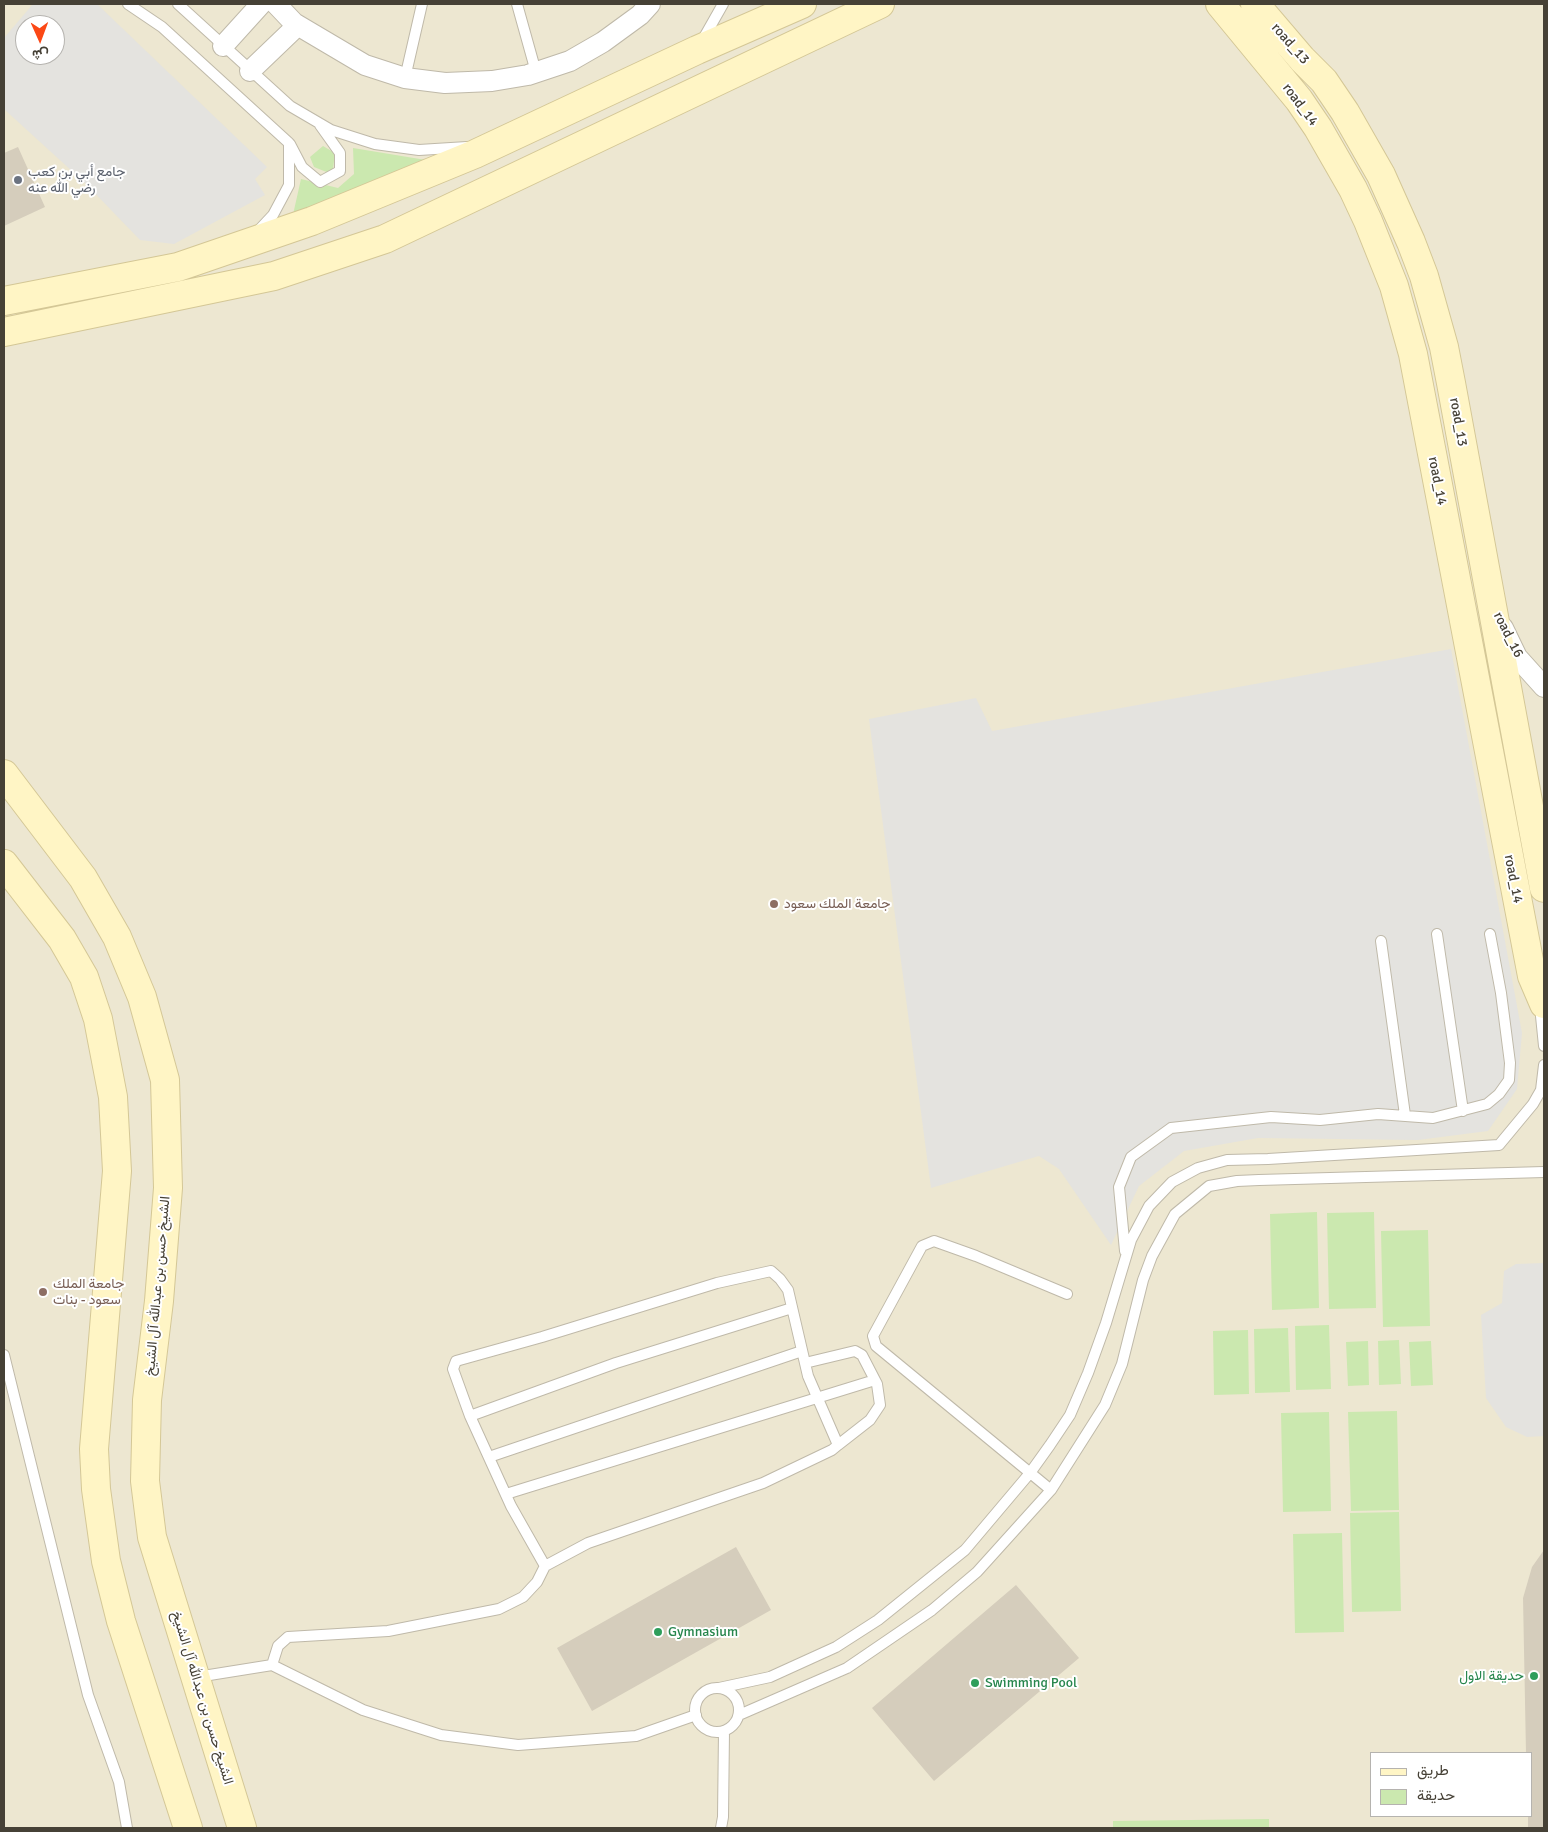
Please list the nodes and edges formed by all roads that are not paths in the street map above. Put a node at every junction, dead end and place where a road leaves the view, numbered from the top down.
1 (128, 4) edge
2 (178, 4) edge
3 (261, 4) edge
4 (422, 4) edge
5 (517, 4) edge
6 (650, 4) edge
7 (723, 4) edge
8 (802, 4) edge
9 (880, 4) edge
10 (1220, 4) edge
11 (1255, 4) edge
12 (283, 6) edge
13 (297, 26) junction
14 (223, 46) junction
15 (696, 50) junction
16 (250, 71) junction
17 (536, 72) junction
18 (405, 78) junction
19 (318, 122) junction
20 (290, 143) junction
21 (493, 145) junction
22 (246, 243) junction
23 (4, 301) edge
24 (4, 332) edge
25 (1492, 604) junction
26 (1544, 687) edge
27 (4, 774) edge
28 (1540, 815) dead end
29 (4, 864) edge
30 (1542, 876) edge
31 (1437, 934) dead end
32 (1490, 934) dead end
33 (1382, 941) dead end
34 (1541, 996) edge
35 (1544, 1046) edge
36 (1544, 1065) edge
37 (1463, 1110) junction
38 (1405, 1115) junction
39 (1544, 1172) edge
40 (1125, 1257) junction
41 (1066, 1294) dead end
42 (792, 1308) junction
43 (802, 1352) junction
44 (4, 1355) edge
45 (805, 1363) junction
46 (875, 1380) junction
47 (818, 1398) junction
48 (470, 1416) junction
49 (838, 1445) junction
50 (489, 1457) junction
51 (1030, 1473) junction
52 (1051, 1490) junction
53 (506, 1494) junction
54 (545, 1566) junction
55 (272, 1665) junction
56 (196, 1677) junction
57 (719, 1688) junction
58 (696, 1715) junction
59 (739, 1715) junction
60 (724, 1731) junction
61 (128, 1828) edge
62 (188, 1828) edge
63 (242, 1828) edge
64 (721, 1828) edge

1 - 20 lane
2 - 14 lane
3 - 14 street
4 - 18 lane
5 - 17 lane
6 - 17 street
7 - 15 lane
8 - 15 street
9 - 24 street
10 - 34 street, road_14
11 - 25 street, road_13
12 - 13 street
13 - 16 street
13 - 18 street
14 - 16 lane
15 - 21 street
16 - 19 lane
17 - 18 street
19 - 20 lane
19 - 21 lane
20 - 22 lane
21 - 22 street
22 - 23 street
25 - 26 street, road_16
25 - 30 street, road_13
27 - 56 street, الشيخ حسن بن عبدالله آل الشيخ
28 - 30 lane
29 - 62 street
31 - 37 lane
32 - 37 lane
33 - 38 lane
34 - 35 lane
36 - 40 lane
37 - 38 lane
38 - 40 lane
39 - 52 lane
40 - 51 lane
41 - 51 lane
42 - 43 lane
42 - 48 lane
42 - 48 lane
43 - 45 lane
43 - 50 lane
44 - 61 lane
45 - 46 lane
45 - 47 lane
46 - 47 lane
46 - 49 lane
47 - 49 lane
47 - 53 lane
48 - 50 lane
49 - 54 lane
50 - 53 lane
51 - 52 lane
51 - 57 lane
52 - 59 lane
53 - 54 lane
54 - 55 lane
55 - 56 lane
55 - 58 lane
56 - 63 street, الشيخ حسن بن عبدالله آل الشيخ
57 - 58 lane
57 - 59 lane
58 - 60 lane
59 - 60 lane
60 - 64 lane

